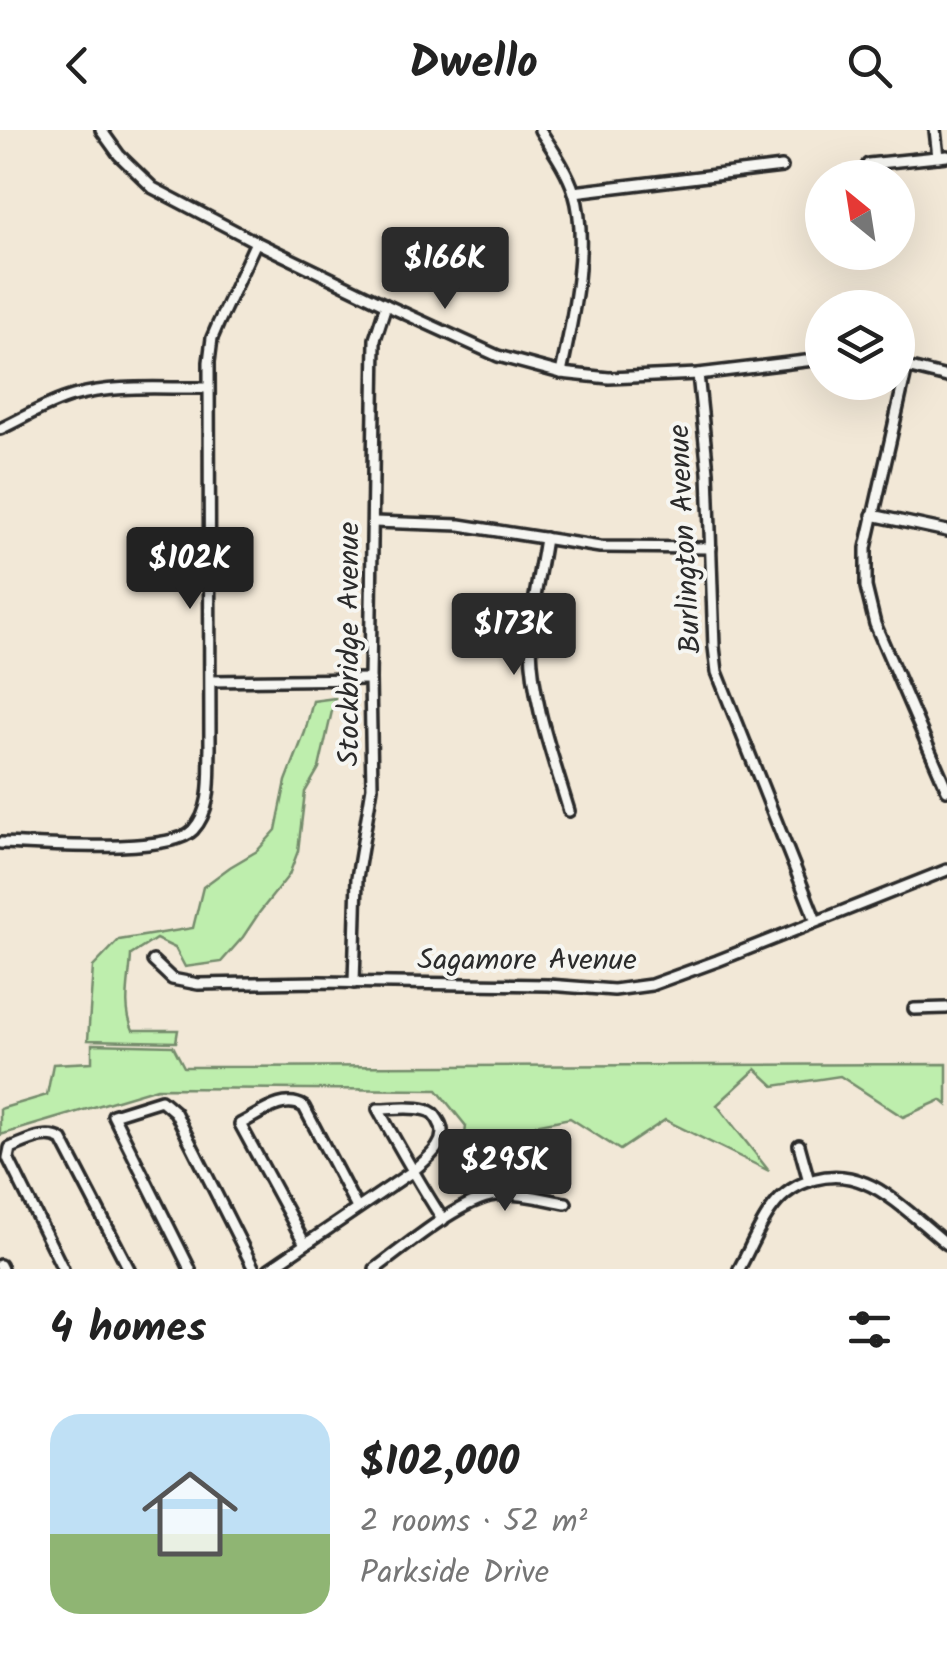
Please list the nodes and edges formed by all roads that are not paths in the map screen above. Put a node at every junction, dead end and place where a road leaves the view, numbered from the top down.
1 (101, 130) edge
2 (540, 130) edge
3 (935, 130) edge
4 (943, 157) edge
5 (911, 160) edge
6 (782, 168) dead end
7 (574, 192) junction
8 (256, 242) junction
9 (386, 305) junction
10 (805, 361) edge
11 (915, 369) edge
12 (561, 372) junction
13 (698, 374) junction
14 (947, 377) edge
15 (208, 388) junction
16 (895, 400) edge
17 (0, 430) edge
18 (872, 514) junction
19 (374, 522) junction
20 (947, 530) edge
21 (545, 538) junction
22 (711, 548) junction
23 (370, 680) junction
24 (210, 681) junction
25 (947, 790) edge
26 (569, 811) dead end
27 (0, 843) edge
28 (947, 870) edge
29 (816, 922) junction
30 (153, 961) dead end
31 (354, 983) junction
32 (947, 1008) edge
33 (914, 1009) dead end
34 (799, 1145) dead end
35 (413, 1172) junction
36 (809, 1181) junction
37 (566, 1203) dead end
38 (357, 1208) junction
39 (442, 1220) junction
40 (304, 1244) junction
41 (947, 1244) edge
42 (63, 1269) edge
43 (128, 1269) edge
44 (190, 1269) edge
45 (254, 1269) edge
46 (268, 1269) edge
47 (375, 1269) edge
48 (739, 1269) edge

1 - 8 street
2 - 7 street
3 - 4 street
4 - 5 street
6 - 7 street
7 - 12 street
8 - 9 street
8 - 15 street
9 - 12 street
9 - 19 street, Stockbridge Avenue
10 - 13 street
11 - 14 street
12 - 13 street
13 - 22 street, Burlington Avenue
15 - 17 street
15 - 24 street
16 - 18 street
18 - 20 street
18 - 25 street
19 - 21 street
19 - 23 street, Stockbridge Avenue
21 - 22 street
21 - 26 street
22 - 29 street, Burlington Avenue
23 - 24 street
23 - 31 street, Stockbridge Avenue
24 - 27 street
28 - 29 street, Sagamore Avenue
29 - 31 street, Sagamore Avenue
30 - 31 street, Sagamore Avenue
32 - 33 street
34 - 36 street
35 - 35 street
35 - 38 street
35 - 39 street
36 - 41 street
36 - 48 street
37 - 39 street
38 - 40 street
38 - 40 street
39 - 47 street
40 - 46 street
42 - 43 street
44 - 45 street

